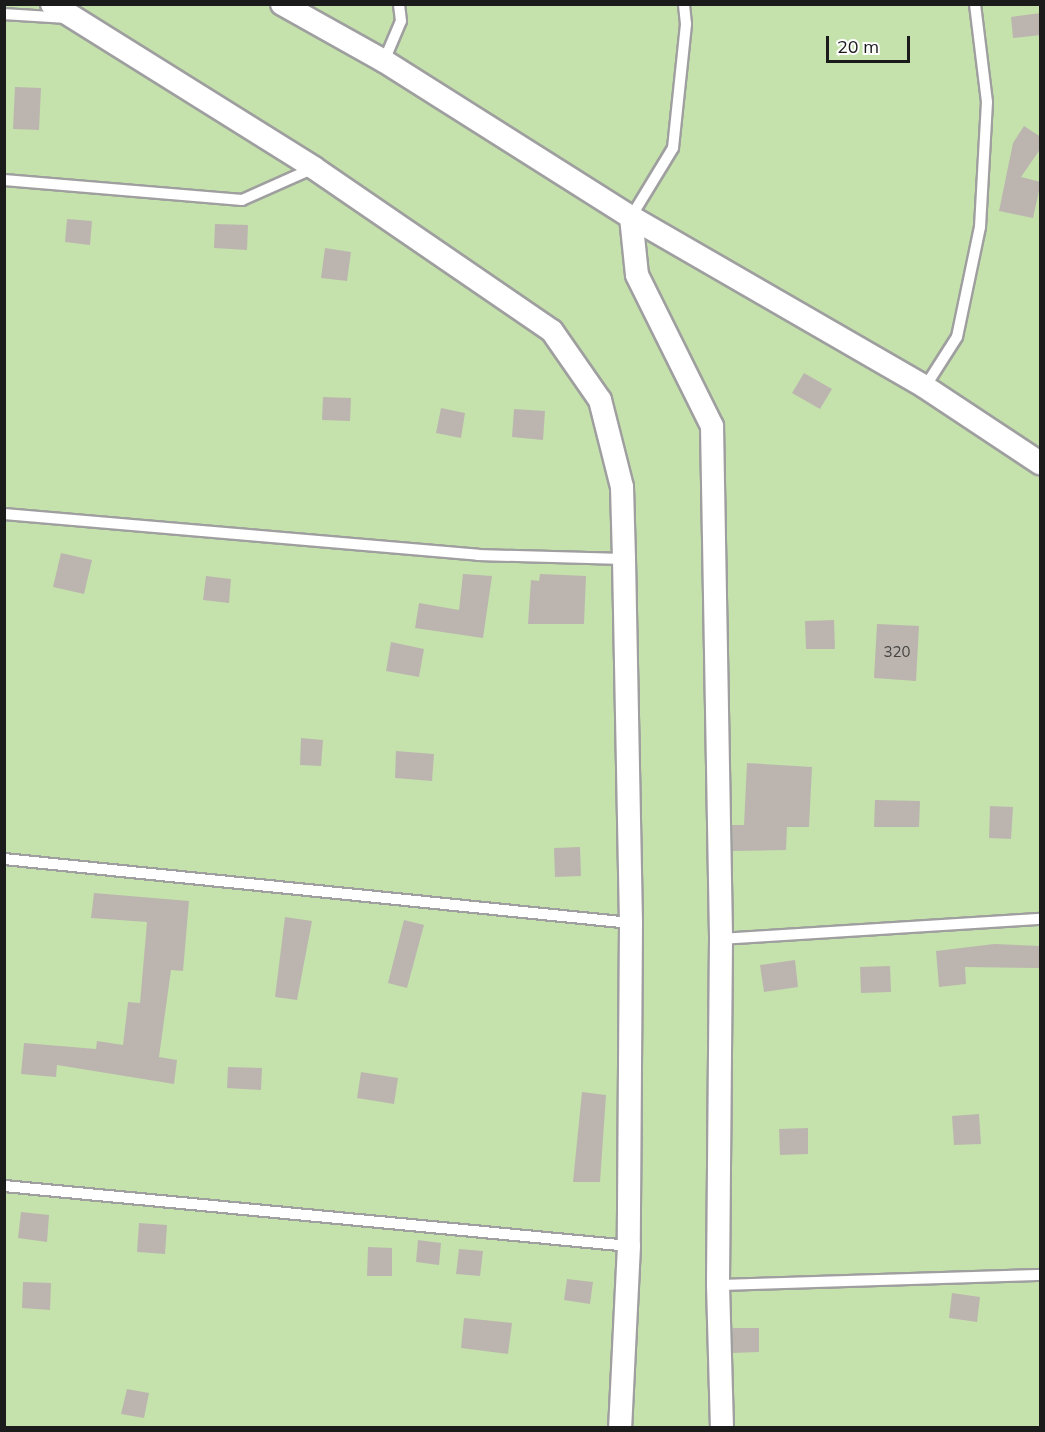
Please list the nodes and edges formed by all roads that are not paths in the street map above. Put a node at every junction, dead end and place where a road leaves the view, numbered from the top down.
1 (52, 4) edge
2 (282, 4) edge
3 (399, 4) edge
4 (684, 4) edge
5 (975, 4) edge
6 (4, 14) edge
7 (78, 19) junction
8 (384, 61) junction
9 (314, 168) junction
10 (4, 180) edge
11 (631, 217) junction
12 (925, 387) junction
13 (1041, 463) edge
14 (4, 514) edge
15 (624, 559) junction
16 (4, 859) edge
17 (1041, 919) edge
18 (631, 923) junction
19 (721, 939) junction
20 (4, 1186) edge
21 (629, 1246) junction
22 (1041, 1275) edge
23 (718, 1285) junction
24 (620, 1428) edge
25 (722, 1428) edge

1 - 7 street
2 - 8 street
3 - 8 lane
4 - 11 lane
5 - 12 lane
6 - 7 lane
7 - 9 street
8 - 11 street
9 - 10 lane
9 - 15 street
11 - 12 street
11 - 19 street
12 - 13 street
14 - 15 lane
15 - 18 street
16 - 18 lane
17 - 19 lane
18 - 21 street
19 - 23 street
20 - 21 lane
21 - 24 street
22 - 23 lane
23 - 25 street

